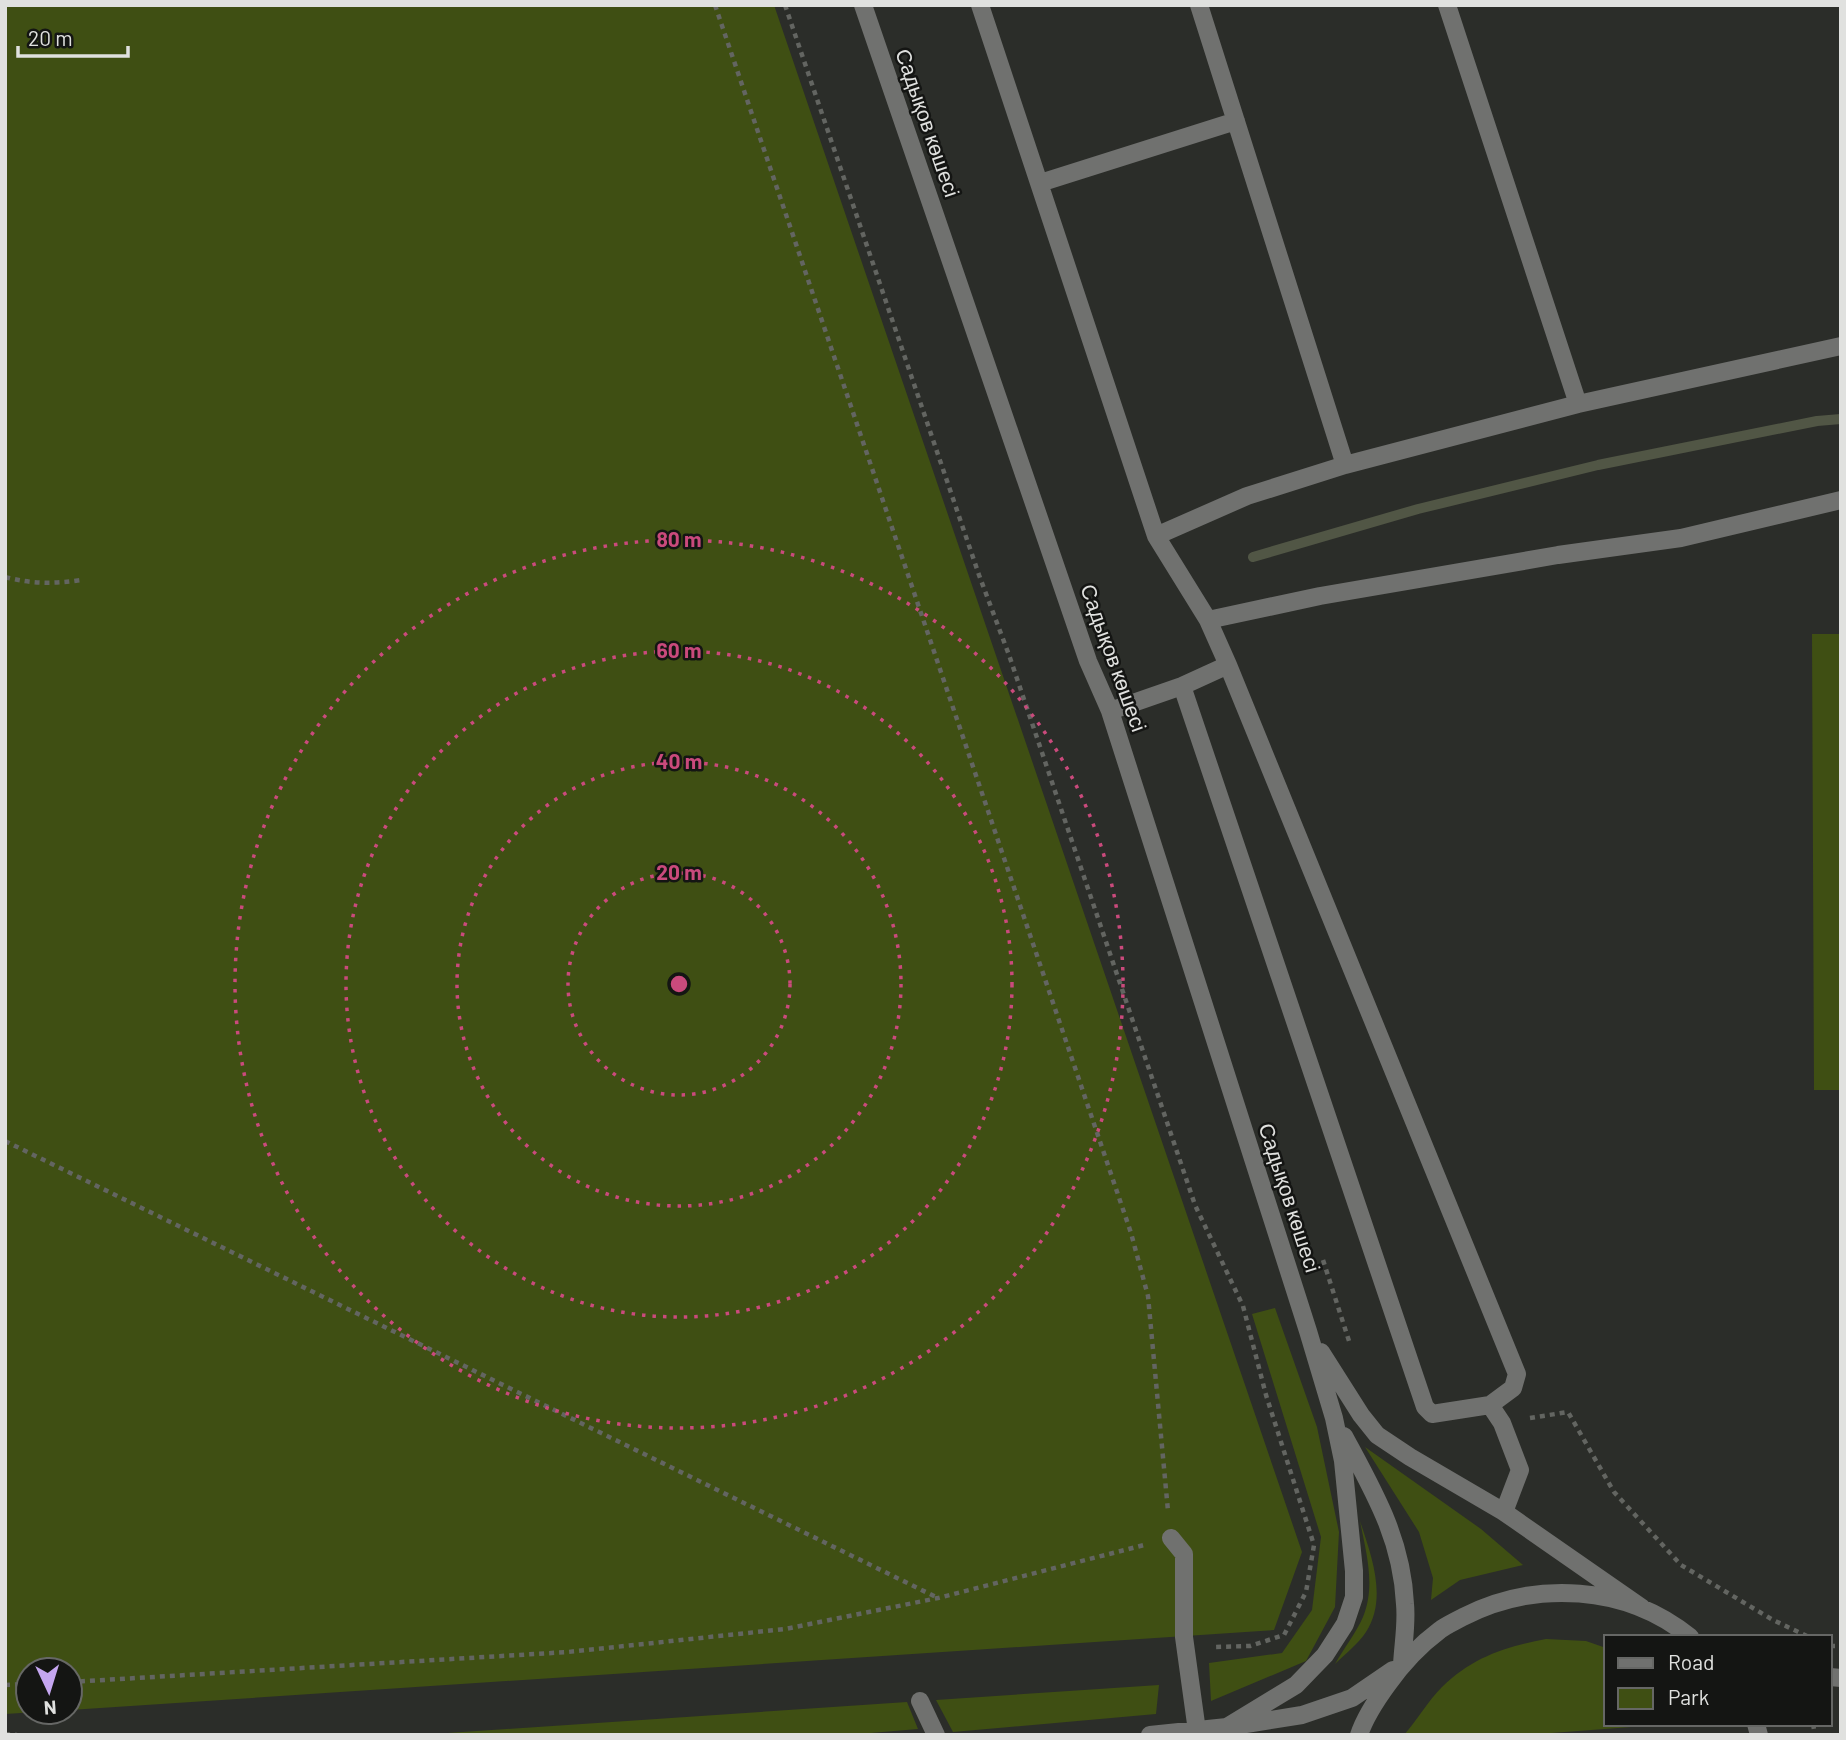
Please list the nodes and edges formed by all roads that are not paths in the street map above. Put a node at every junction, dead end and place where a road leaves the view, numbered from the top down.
1 (863, 5) edge
2 (980, 5) edge
3 (1199, 5) edge
4 (1447, 5) edge
5 (1236, 121) junction
6 (1040, 183) junction
7 (1841, 346) edge
8 (1578, 404) junction
9 (1345, 465) junction
10 (1841, 500) edge
11 (1156, 536) junction
12 (1208, 620) junction
13 (1228, 665) junction
14 (1182, 686) junction
15 (1110, 711) junction
16 (1308, 1331) junction
17 (1490, 1405) junction
18 (1334, 1418) junction
19 (1504, 1512) junction
20 (1171, 1538) road end
21 (1642, 1608) junction
22 (1688, 1635) edge
23 (1402, 1665) junction
24 (920, 1701) dead end
25 (1227, 1727) junction
26 (1197, 1731) junction
27 (936, 1735) edge
28 (1150, 1735) edge
29 (1359, 1735) edge

1 - 15 street, Садықов көшесі
2 - 6 street
3 - 5 street
4 - 8 street
5 - 6 street
5 - 9 street
6 - 11 street
7 - 8 street
8 - 9 street
9 - 11 street
10 - 12 street
11 - 12 street
12 - 13 street
13 - 14 street
13 - 17 street
14 - 15 street
14 - 17 street
15 - 16 street, Садықов көшесі
16 - 18 street
16 - 19 street
17 - 19 street
18 - 23 street
18 - 25 street
19 - 21 street
20 - 26 street
21 - 22 street
21 - 23 street
23 - 25 street
23 - 29 street
24 - 27 street
25 - 26 street
26 - 28 street

